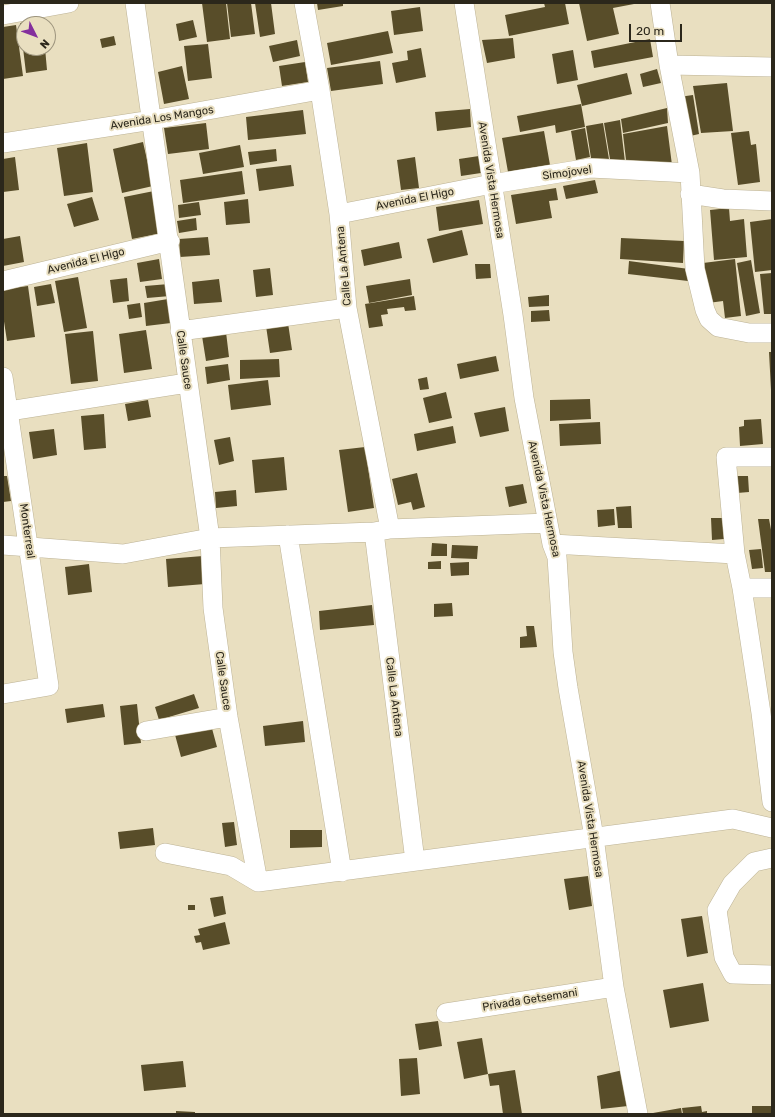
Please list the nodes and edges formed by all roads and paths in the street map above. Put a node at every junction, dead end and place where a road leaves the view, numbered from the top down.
1 (69, 3) edge
2 (135, 3) edge
3 (304, 3) edge
4 (464, 3) edge
5 (660, 3) edge
6 (3, 15) edge
7 (669, 65) junction
8 (772, 67) edge
9 (320, 90) junction
10 (152, 120) junction
11 (3, 143) edge
12 (690, 173) junction
13 (492, 184) junction
14 (690, 194) junction
15 (772, 201) edge
16 (339, 214) junction
17 (170, 241) junction
18 (3, 281) edge
19 (347, 308) junction
20 (180, 331) junction
21 (772, 333) edge
22 (3, 377) edge
23 (187, 383) junction
24 (9, 411) junction
25 (772, 457) edge
26 (548, 524) junction
27 (382, 531) junction
28 (288, 535) junction
29 (210, 538) junction
30 (552, 544) junction
31 (3, 545) edge
32 (29, 547) junction
33 (735, 554) junction
34 (742, 588) junction
35 (772, 588) edge
36 (3, 694) edge
37 (767, 714) edge
38 (228, 717) junction
39 (146, 731) dead end
40 (772, 802) edge
41 (772, 828) edge
42 (594, 837) junction
43 (165, 853) dead end
44 (772, 858) edge
45 (415, 861) junction
46 (342, 872) junction
47 (258, 882) junction
48 (772, 975) edge
49 (614, 987) junction
50 (446, 1013) dead end
51 (638, 1114) edge

1 - 6 street
2 - 10 street, Calle Sauce
3 - 9 street, Calle La Antena
4 - 13 street, Avenida Vista Hermosa
5 - 7 street
7 - 8 street
7 - 12 street
9 - 10 street, Avenida Los Mangos
9 - 16 street, Calle La Antena
10 - 11 street, Avenida Los Mangos
10 - 17 street, Calle Sauce
12 - 13 street, Simojovel
12 - 14 street
13 - 16 street, Avenida El Higo
13 - 26 street, Avenida Vista Hermosa
14 - 15 street
14 - 21 street
16 - 19 street, Calle La Antena
17 - 18 street, Avenida El Higo
17 - 20 street, Calle Sauce
19 - 20 street
19 - 27 street, Calle La Antena
20 - 23 street, Calle Sauce
22 - 24 street, Monterreal
23 - 24 street
23 - 29 street, Calle Sauce
24 - 32 street, Monterreal
25 - 33 street
26 - 27 street
26 - 30 street, Avenida Vista Hermosa
27 - 28 street
27 - 45 street, Calle La Antena
28 - 29 street
28 - 46 street
29 - 32 street
29 - 38 street, Calle Sauce
30 - 33 street
30 - 42 street, Avenida Vista Hermosa
31 - 32 street
32 - 36 street, Monterreal
33 - 34 street
34 - 35 street
34 - 37 street
37 - 40 street
38 - 39 street
38 - 47 street, Calle Sauce
41 - 42 street
42 - 45 street
42 - 49 street, Avenida Vista Hermosa
43 - 47 street
44 - 48 street
45 - 46 street
46 - 47 street
49 - 50 street, Privada Getsemani
49 - 51 street, Avenida Vista Hermosa

